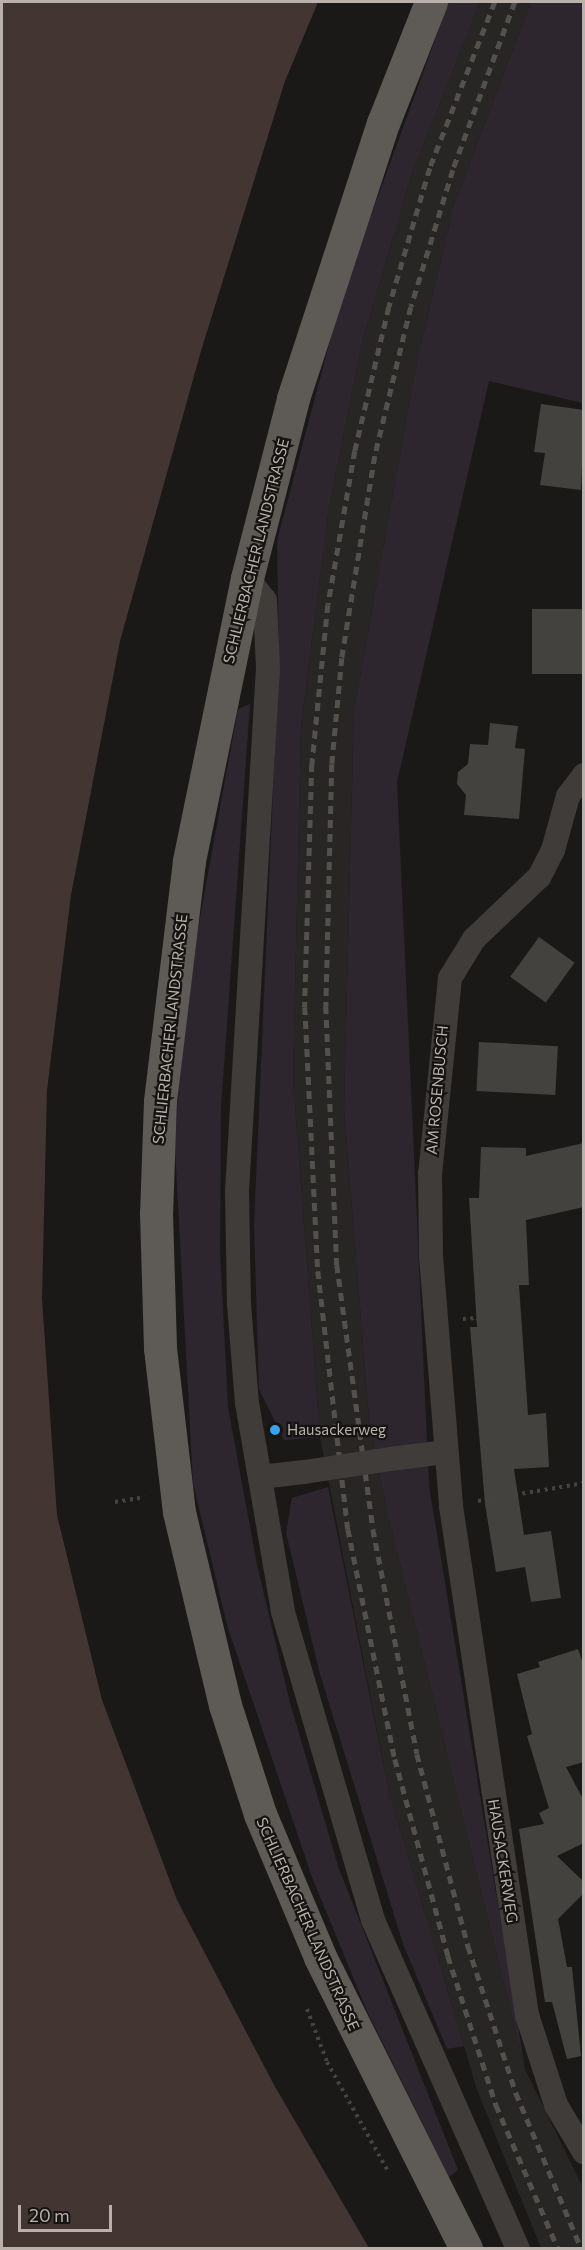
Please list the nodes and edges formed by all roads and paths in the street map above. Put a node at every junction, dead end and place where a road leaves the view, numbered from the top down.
1 (431, 2) edge
2 (248, 578) junction
3 (584, 775) edge
4 (452, 1320) dead end
5 (479, 1324) dead end
6 (445, 1452) junction
7 (260, 1478) junction
8 (584, 1484) edge
9 (139, 1497) dead end
10 (115, 1502) dead end
11 (468, 1503) dead end
12 (584, 2152) edge
13 (491, 2193) junction
14 (466, 2248) edge
15 (500, 2248) edge
16 (518, 2248) edge

1 - 2 main road, SCHLIERBACHER LANDSTRASSE
2 - 7 street
2 - 14 main road, SCHLIERBACHER LANDSTRASSE
3 - 6 street, AM ROSENBUSCH
4 - 5 path
6 - 7 street, bridge
6 - 12 street, HAUSACKERWEG
7 - 13 street
8 - 11 path
9 - 10 path
13 - 15 street
13 - 16 street

